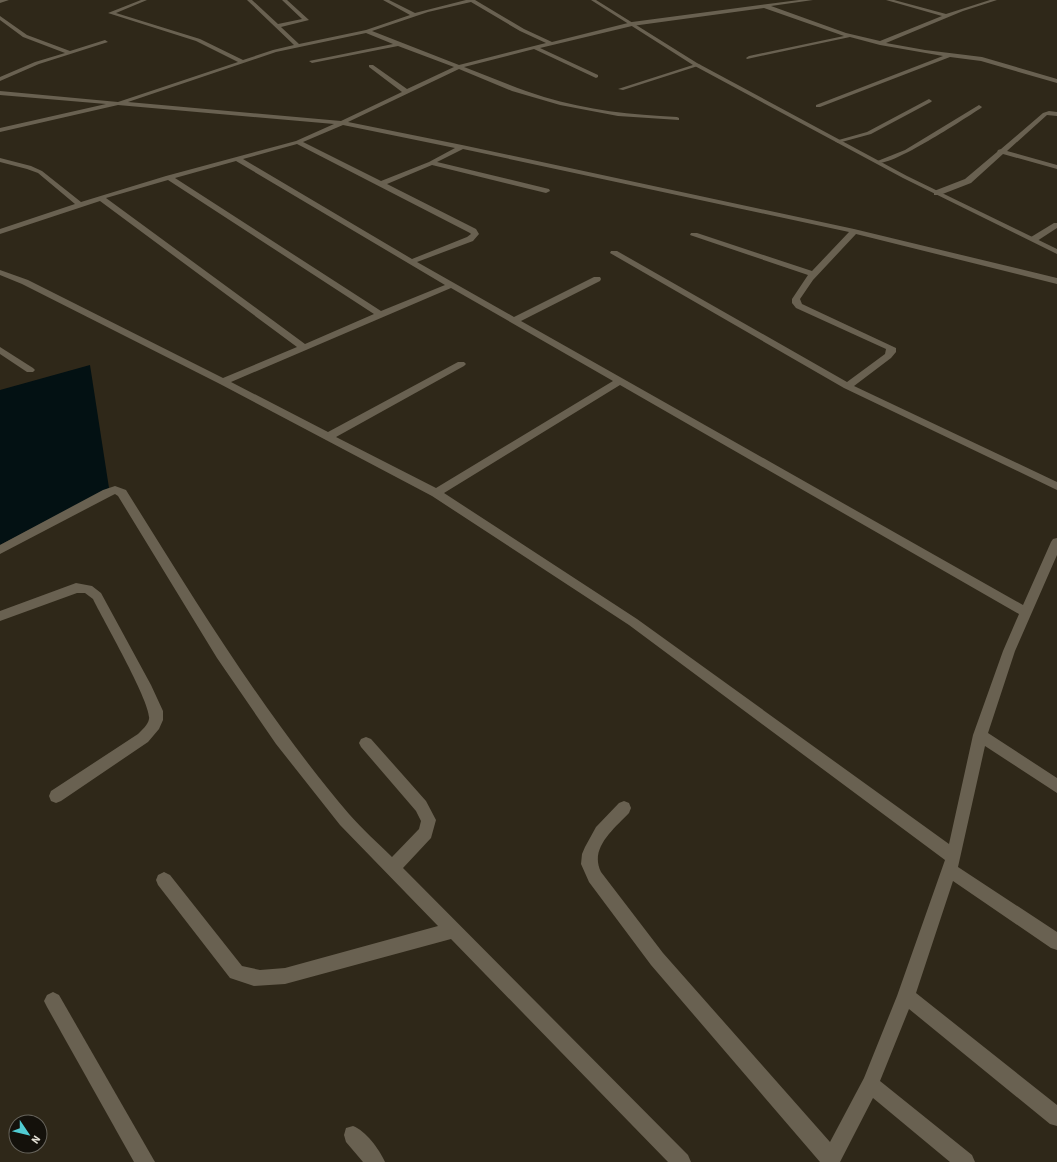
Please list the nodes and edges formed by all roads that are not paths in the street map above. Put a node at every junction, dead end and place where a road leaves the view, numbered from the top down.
1 (7, 0) edge
2 (145, 0) edge
3 (249, 0) edge
4 (284, 0) edge
5 (385, 0) edge
6 (471, 0) edge
7 (593, 0) edge
8 (810, 0) edge
9 (888, 0) edge
10 (995, 0) edge
11 (0, 2) edge
12 (736, 2) dead end
13 (764, 6) junction
14 (748, 7) junction
15 (414, 15) junction
16 (947, 16) junction
17 (0, 18) edge
18 (632, 24) junction
19 (277, 26) junction
20 (367, 31) junction
21 (850, 36) junction
22 (105, 42) dead end
23 (550, 43) junction
24 (880, 43) junction
25 (297, 45) junction
26 (398, 45) junction
27 (534, 47) junction
28 (72, 53) junction
29 (949, 55) junction
30 (749, 58) dead end
31 (241, 61) junction
32 (312, 61) dead end
33 (698, 65) junction
34 (371, 66) dead end
35 (460, 66) junction
36 (596, 76) dead end
37 (0, 78) edge
38 (1057, 81) edge
39 (621, 89) dead end
40 (407, 92) junction
41 (0, 93) edge
42 (929, 101) dead end
43 (120, 103) junction
44 (818, 106) dead end
45 (1057, 106) edge
46 (979, 107) dead end
47 (1049, 113) junction
48 (1057, 114) edge
49 (677, 119) dead end
50 (342, 123) junction
51 (0, 130) edge
52 (838, 141) junction
53 (298, 142) junction
54 (462, 147) junction
55 (1000, 151) junction
56 (237, 159) junction
57 (0, 160) edge
58 (878, 162) junction
59 (13, 163) junction
60 (431, 163) junction
61 (1057, 167) edge
62 (0, 168) edge
63 (168, 177) junction
64 (381, 184) junction
65 (546, 191) dead end
66 (937, 192) junction
67 (101, 198) junction
68 (80, 205) junction
69 (1057, 225) edge
70 (854, 231) junction
71 (0, 232) edge
72 (694, 235) dead end
73 (1034, 239) junction
74 (1057, 252) edge
75 (614, 253) dead end
76 (410, 262) junction
77 (0, 272) edge
78 (814, 274) junction
79 (596, 279) dead end
80 (1057, 281) edge
81 (451, 286) junction
82 (381, 314) junction
83 (513, 320) junction
84 (303, 348) junction
85 (0, 350) edge
86 (461, 364) dead end
87 (30, 370) dead end
88 (620, 381) junction
89 (223, 382) junction
90 (847, 386) junction
91 (329, 436) junction
92 (1057, 486) edge
93 (436, 493) junction
94 (1057, 542) edge
95 (0, 550) edge
96 (1026, 612) junction
97 (0, 616) edge
98 (980, 735) junction
99 (366, 743) dead end
100 (1057, 786) edge
101 (56, 796) dead end
102 (624, 808) dead end
103 (952, 864) junction
104 (392, 868) junction
105 (164, 880) dead end
106 (454, 930) junction
107 (1057, 942) edge
108 (906, 996) junction
109 (54, 1000) dead end
110 (870, 1084) junction
111 (1057, 1117) edge
112 (354, 1136) dead end
113 (831, 1160) edge
114 (145, 1162) edge
115 (375, 1162) edge
116 (681, 1162) edge
117 (965, 1162) edge

1 - 11 street
2 - 31 street
3 - 19 street
4 - 19 street
5 - 15 street
6 - 15 street
6 - 23 street
7 - 18 street
8 - 13 street
9 - 16 street
10 - 16 street
12 - 14 street
13 - 14 street
13 - 21 street
14 - 18 street
15 - 20 street
16 - 24 street
17 - 28 street
18 - 23 street
18 - 33 street
19 - 25 street
20 - 25 street
20 - 26 street
21 - 24 street
21 - 30 street
22 - 28 street
23 - 27 street
24 - 29 street
25 - 31 street
26 - 32 street
26 - 35 street
27 - 35 street
27 - 36 street
28 - 37 street
29 - 38 street
29 - 44 street
31 - 43 street
33 - 39 street
33 - 52 street
34 - 40 street
35 - 40 street
35 - 49 street
40 - 50 street
41 - 43 street
42 - 52 street
43 - 50 street
43 - 51 street
45 - 47 street
46 - 58 street
47 - 48 street
47 - 55 street
50 - 53 street
50 - 54 street
52 - 58 street
53 - 56 street
53 - 64 street
54 - 60 street
54 - 70 street
55 - 61 street
55 - 66 street
56 - 63 street
56 - 76 street
57 - 59 street
58 - 66 street
59 - 62 street
59 - 68 street
60 - 64 street
60 - 65 street
63 - 67 street
63 - 82 street
64 - 76 street
66 - 73 street
67 - 68 street
67 - 84 street
68 - 71 street
69 - 73 street
70 - 78 street
70 - 80 street
72 - 78 street
73 - 74 street
75 - 90 street
76 - 81 street
77 - 89 street
78 - 90 street
79 - 83 street
81 - 82 street
81 - 83 street
82 - 84 street
83 - 88 street
84 - 89 street
85 - 87 street
86 - 91 street
88 - 93 street
88 - 96 street
89 - 91 street
90 - 92 street
91 - 93 street
93 - 103 street
94 - 96 street
95 - 104 street
96 - 98 street
97 - 101 street
98 - 100 street
98 - 103 street
99 - 104 street
102 - 113 street
103 - 107 street
103 - 108 street
104 - 106 street
105 - 106 street
106 - 116 street
108 - 110 street
108 - 111 street
109 - 114 street
110 - 113 street
110 - 117 street
112 - 115 street

